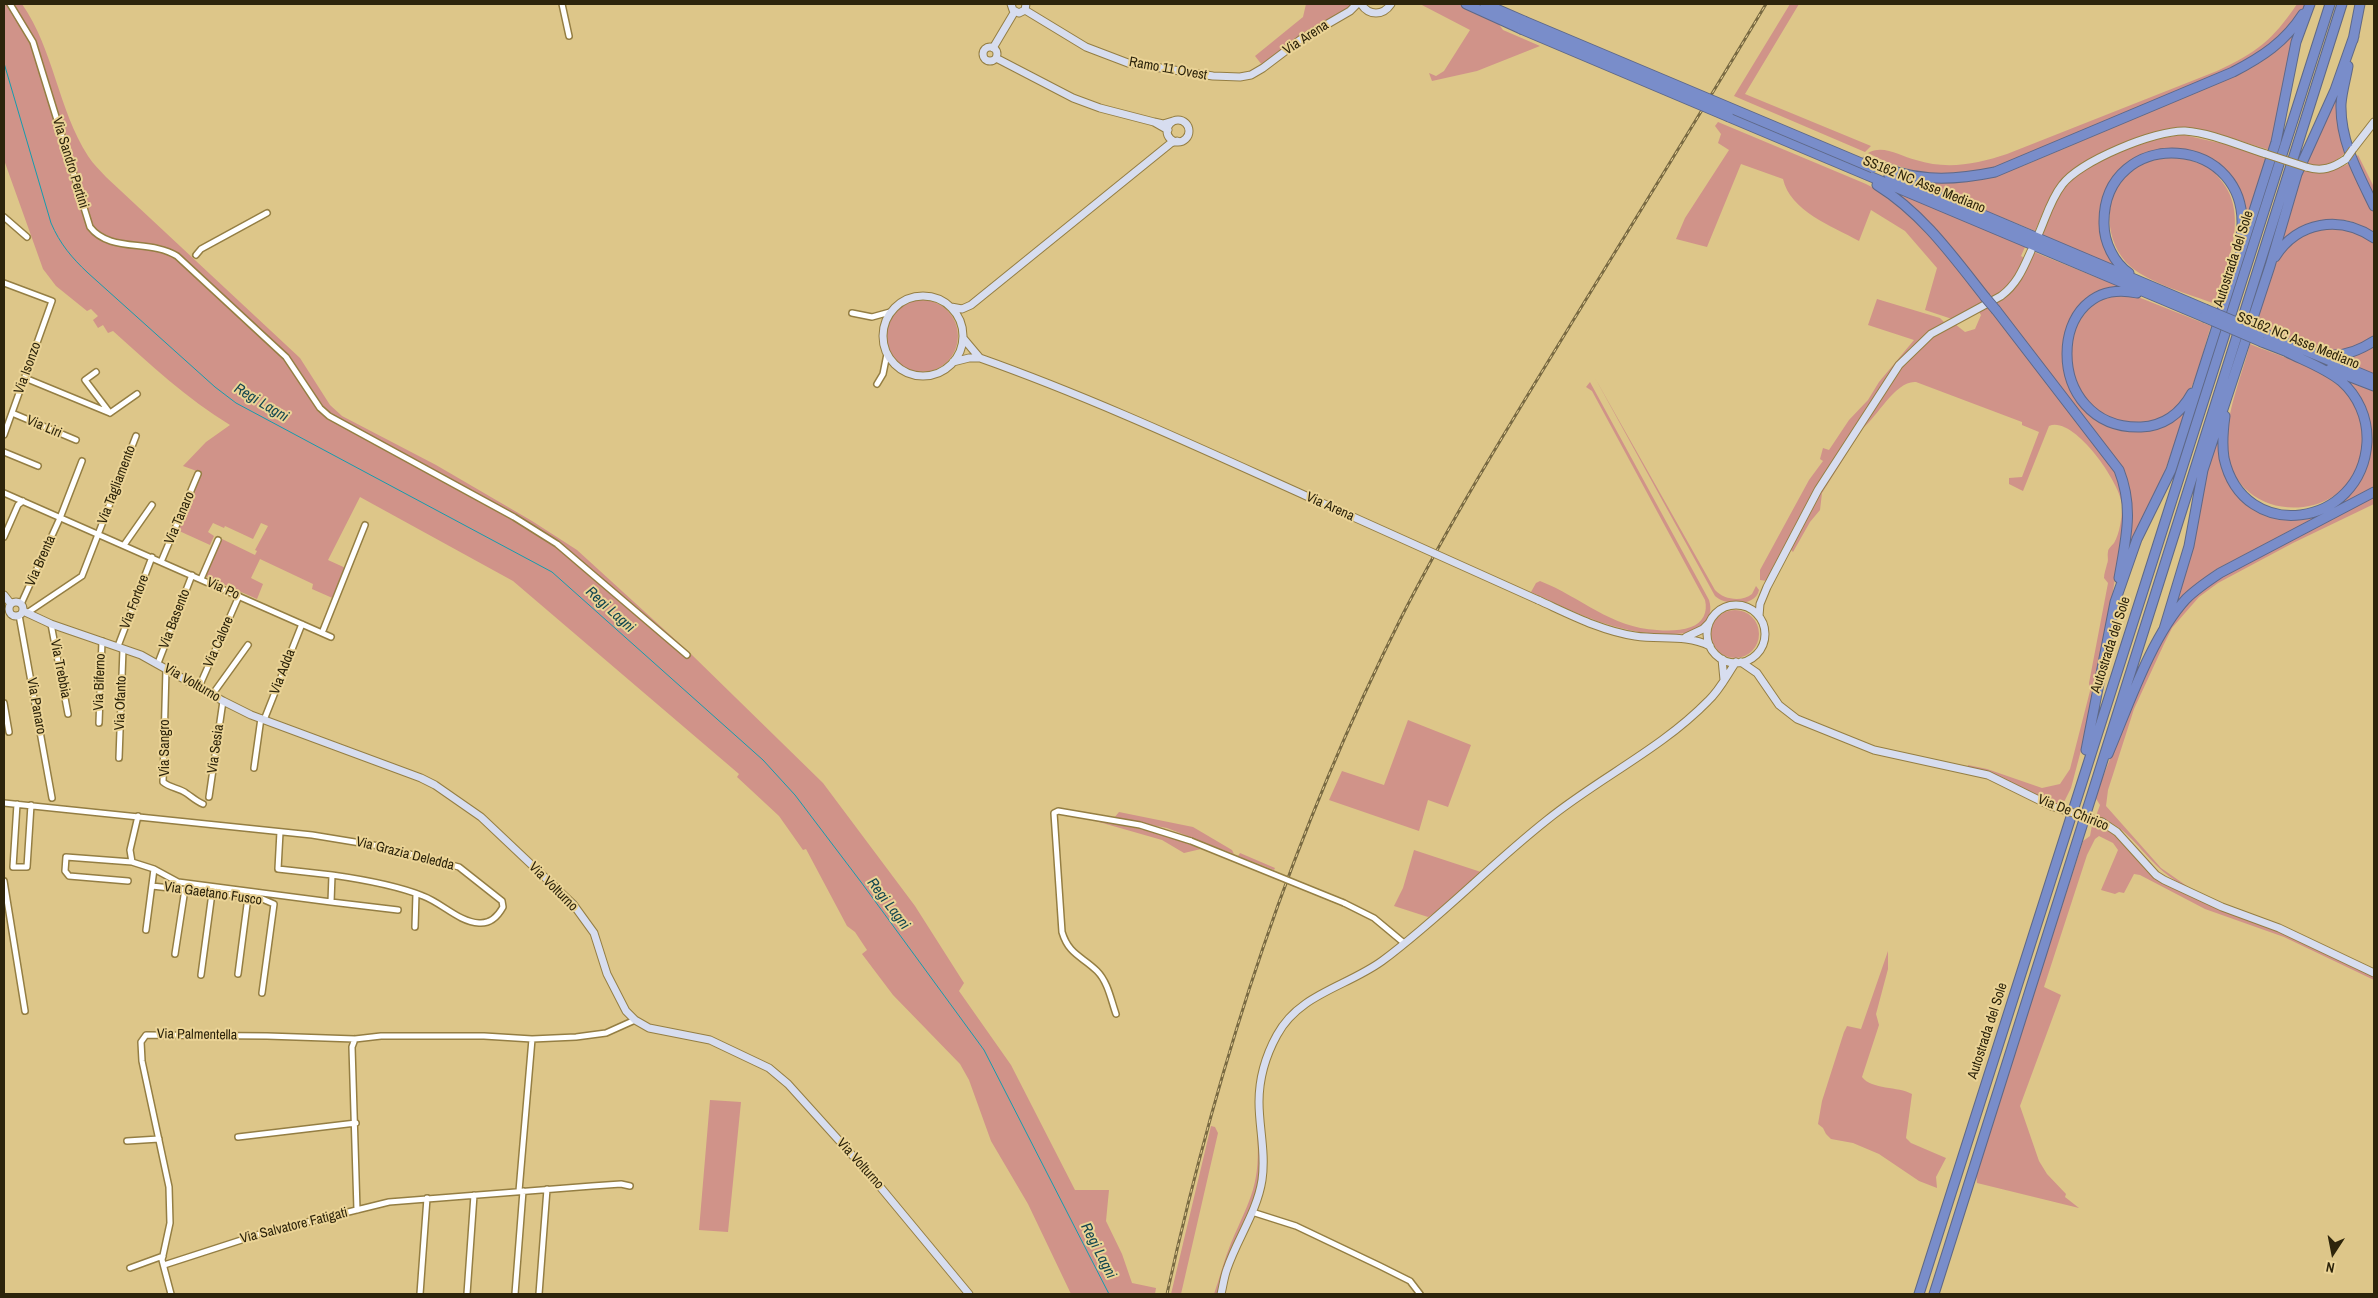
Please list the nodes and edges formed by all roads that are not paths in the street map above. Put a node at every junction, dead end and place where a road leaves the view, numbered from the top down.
1 (10, 4) edge
2 (562, 4) edge
3 (1011, 4) edge
4 (1356, 4) edge
5 (1391, 4) edge
6 (1466, 4) edge
7 (1485, 4) edge
8 (2310, 4) edge
9 (2330, 4) edge
10 (2342, 4) edge
11 (2360, 4) edge
12 (1363, 6) edge
13 (1026, 7) edge
14 (1014, 11) junction
15 (1350, 11) junction
16 (1522, 25) junction
17 (569, 36) dead end
18 (2354, 36) junction
19 (993, 48) junction
20 (996, 58) junction
21 (1263, 68) joint
22 (1174, 121) junction
23 (1154, 122) junction
24 (2374, 122) edge
25 (1168, 132) junction
26 (1177, 141) junction
27 (1155, 155) junction
28 (1871, 172) junction
29 (2374, 206) edge
30 (267, 213) dead end
31 (4, 216) edge
32 (2039, 233) dead end
33 (27, 237) dead end
34 (2374, 238) edge
35 (2031, 251) dead end
36 (196, 255) dead end
37 (2238, 257) junction
38 (2270, 266) junction
39 (2139, 281) junction
40 (4, 283) edge
41 (2158, 298) junction
42 (971, 305) junction
43 (951, 307) junction
44 (890, 312) junction
45 (852, 313) dead end
46 (2204, 313) junction
47 (961, 323) junction
48 (963, 338) junction
49 (2374, 341) edge
50 (2289, 348) junction
51 (887, 354) junction
52 (980, 358) junction
53 (953, 362) junction
54 (96, 372) dead end
55 (2202, 372) junction
56 (25, 378) junction
57 (2374, 379) edge
58 (877, 384) dead end
59 (2374, 386) edge
60 (136, 394) dead end
61 (2228, 396) junction
62 (110, 413) junction
63 (12, 414) junction
64 (4, 435) edge
65 (136, 436) dead end
66 (76, 440) dead end
67 (4, 452) edge
68 (82, 461) dead end
69 (38, 466) dead end
70 (198, 474) dead end
71 (2374, 492) edge
72 (4, 493) edge
73 (23, 501) junction
74 (152, 505) dead end
75 (60, 518) junction
76 (365, 525) dead end
77 (98, 534) junction
78 (4, 537) edge
79 (218, 540) dead end
80 (124, 545) junction
81 (152, 557) junction
82 (162, 562) junction
83 (192, 575) junction
84 (201, 579) junction
85 (1768, 587) junction
86 (4, 595) edge
87 (239, 596) junction
88 (2115, 602) junction
89 (1742, 606) junction
90 (8, 609) edge
91 (22, 611) junction
92 (1759, 616) junction
93 (1709, 623) junction
94 (52, 624) junction
95 (302, 624) junction
96 (2164, 629) junction
97 (322, 633) junction
98 (332, 637) dead end
99 (1684, 637) junction
100 (102, 641) junction
101 (248, 645) dead end
102 (1710, 646) junction
103 (121, 648) junction
104 (686, 655) dead end
105 (1755, 655) junction
106 (1722, 659) junction
107 (1739, 662) junction
108 (158, 663) junction
109 (166, 669) junction
110 (1757, 673) junction
111 (1724, 680) junction
112 (198, 687) junction
113 (212, 695) junction
114 (223, 701) junction
115 (4, 703) edge
116 (68, 714) dead end
117 (263, 719) junction
118 (99, 723) dead end
119 (9, 732) dead end
120 (119, 758) dead end
121 (254, 768) dead end
122 (209, 796) dead end
123 (52, 798) dead end
124 (2088, 801) junction
125 (4, 802) edge
126 (17, 804) junction
127 (203, 804) dead end
128 (31, 805) junction
129 (2074, 806) junction
130 (138, 816) junction
131 (280, 832) junction
132 (132, 862) junction
133 (154, 869) junction
134 (332, 874) junction
135 (4, 881) edge
136 (128, 881) dead end
137 (152, 886) junction
138 (185, 890) junction
139 (212, 892) junction
140 (416, 894) junction
141 (248, 897) junction
142 (331, 902) junction
143 (398, 910) dead end
144 (415, 927) dead end
145 (146, 930) dead end
146 (1404, 943) junction
147 (175, 954) dead end
148 (2374, 973) edge
149 (238, 974) dead end
150 (201, 975) dead end
151 (262, 992) dead end
152 (24, 1011) dead end
153 (1116, 1014) dead end
154 (635, 1020) junction
155 (532, 1038) junction
156 (355, 1039) junction
157 (356, 1123) junction
158 (238, 1137) dead end
159 (159, 1139) junction
160 (127, 1142) dead end
161 (630, 1186) dead end
162 (547, 1189) junction
163 (521, 1191) junction
164 (474, 1194) junction
165 (427, 1198) junction
166 (357, 1210) junction
167 (1252, 1212) junction
168 (163, 1256) junction
169 (164, 1265) junction
170 (130, 1268) dead end
171 (171, 1294) edge
172 (420, 1294) edge
173 (467, 1294) edge
174 (515, 1294) edge
175 (539, 1294) edge
176 (969, 1294) edge
177 (1221, 1294) edge
178 (1420, 1294) edge
179 (1919, 1294) edge
180 (1934, 1294) edge

1 - 104 street, Via Sandro Pertini
2 - 17 street
3 - 14 street
4 - 15 street, Via Arena
5 - 12 street, Via Arena
6 - 16 highway, SS162 NC Asse Mediano
7 - 16 highway, SS162 NC Asse Mediano
8 - 28 highway
8 - 37 highway
9 - 129 highway, Autostrada del Sole
10 - 124 highway, Autostrada del Sole
11 - 18 highway
12 - 15 street, Via Arena
13 - 14 street
13 - 21 street, Ramo 11 Ovest
14 - 19 street
15 - 21 street, Via Arena
16 - 28 highway, SS162 NC Asse Mediano, bridge
16 - 28 highway, SS162 NC Asse Mediano, bridge
18 - 29 highway
18 - 38 highway
19 - 20 street
19 - 20 street
20 - 23 street
22 - 23 street
22 - 25 street
22 - 26 street
23 - 25 street
24 - 32 street, bridge
25 - 26 street
25 - 27 street
26 - 27 street
27 - 42 street
28 - 39 highway, SS162 NC Asse Mediano
28 - 41 highway, SS162 NC Asse Mediano
28 - 88 highway, bridge
30 - 36 street
31 - 33 street
34 - 38 highway
35 - 85 street
37 - 39 highway
37 - 55 highway
38 - 61 highway
39 - 46 highway, SS162 NC Asse Mediano
40 - 56 street, Via Isonzo
41 - 46 highway, SS162 NC Asse Mediano
41 - 55 highway
42 - 43 street
42 - 47 street
43 - 44 street
43 - 47 street
44 - 45 street
44 - 51 street
46 - 50 highway, SS162 NC Asse Mediano, bridge
47 - 48 street
48 - 52 street, Via Arena
48 - 53 street
49 - 50 highway
50 - 57 highway, SS162 NC Asse Mediano
50 - 59 highway, SS162 NC Asse Mediano
50 - 61 highway
51 - 53 street
51 - 58 street
52 - 53 street, Via Arena
52 - 99 street, Via Arena, bridge
54 - 62 street
55 - 88 highway
56 - 62 street
56 - 63 street, Via Isonzo
60 - 62 street
61 - 96 highway
63 - 64 street, Via Isonzo
63 - 66 street, Via Liri
65 - 77 street, Via Tagliamento
67 - 69 street
68 - 75 street, Via Brenta
70 - 82 street, Via Tanaro
71 - 96 highway
72 - 73 street, Via Po
73 - 75 street, Via Po
73 - 78 street
74 - 80 street
75 - 77 street, Via Po
75 - 91 street, Via Brenta
76 - 97 street
77 - 80 street, Via Po
77 - 91 street, Via Tagliamento
79 - 84 street
80 - 81 street, Via Po
81 - 82 street, Via Po
81 - 103 street, Via Fortore
82 - 83 street, Via Po
83 - 84 street, Via Po
83 - 108 street, Via Basento
84 - 87 street, Via Po
85 - 89 street
85 - 92 street
86 - 90 street
87 - 95 street, Via Po
87 - 112 street, Via Calore
88 - 129 highway
89 - 92 street
89 - 93 street
90 - 91 street, Via Volturno
90 - 91 street
91 - 94 street, Via Volturno
91 - 123 street, Via Panaro
92 - 105 street
93 - 99 street, Via Arena
93 - 102 street
94 - 100 street, Via Volturno
94 - 116 street, Via Trebbia
95 - 97 street, Via Po
95 - 117 street, Via Adda
96 - 124 highway
97 - 98 street, Via Po
99 - 102 street, Via Arena
100 - 103 street, Via Volturno
100 - 118 street, Via Biferno
101 - 113 street
102 - 106 street
103 - 108 street, Via Volturno
103 - 120 street, Via Ofanto
105 - 107 street
105 - 110 street
106 - 107 street
106 - 111 street
107 - 110 street, Via De Chirico
107 - 111 street
108 - 109 street, Via Volturno
109 - 112 street, Via Volturno
109 - 127 street, Via Sangro
110 - 148 street, Via De Chirico, bridge
111 - 146 street
112 - 113 street, Via Volturno
113 - 114 street, Via Volturno
114 - 117 street, Via Volturno
114 - 122 street, Via Sesia
115 - 119 street
117 - 121 street, Via Adda
117 - 154 street, Via Volturno
124 - 180 highway, Autostrada del Sole
125 - 126 street, Via Grazia Deledda
126 - 128 street, Via Grazia Deledda
126 - 128 street
128 - 130 street, Via Grazia Deledda
129 - 179 highway, Autostrada del Sole
130 - 131 street, Via Grazia Deledda
130 - 132 street
131 - 134 street, Via Grazia Deledda
131 - 140 street, Via Grazia Deledda
132 - 133 street
132 - 136 street
133 - 137 street
133 - 142 street
134 - 140 street, Via Grazia Deledda
134 - 142 street
135 - 152 street
137 - 138 street, Via Gaetano Fusco
137 - 145 street
138 - 139 street, Via Gaetano Fusco
138 - 147 street
139 - 141 street, Via Gaetano Fusco
139 - 150 street
140 - 144 street
141 - 149 street
141 - 151 street, Via Gaetano Fusco
142 - 143 street
146 - 153 street, bridge
146 - 167 street
154 - 155 street, Via Palmentella
154 - 176 street, Via Volturno
155 - 156 street, Via Palmentella
155 - 163 street
156 - 157 street
156 - 159 street, Via Palmentella
157 - 158 street
157 - 166 street
159 - 160 street
159 - 168 street, Via Palmentella
161 - 162 street, Via Salvatore Fatigati
162 - 163 street, Via Salvatore Fatigati
162 - 175 street
163 - 164 street, Via Salvatore Fatigati
163 - 174 street
164 - 165 street, Via Salvatore Fatigati
164 - 173 street
165 - 166 street, Via Salvatore Fatigati
165 - 172 street
166 - 169 street, Via Salvatore Fatigati
167 - 177 street
167 - 178 street
168 - 169 street, Via Palmentella
168 - 170 street
169 - 171 street, Via Palmentella

